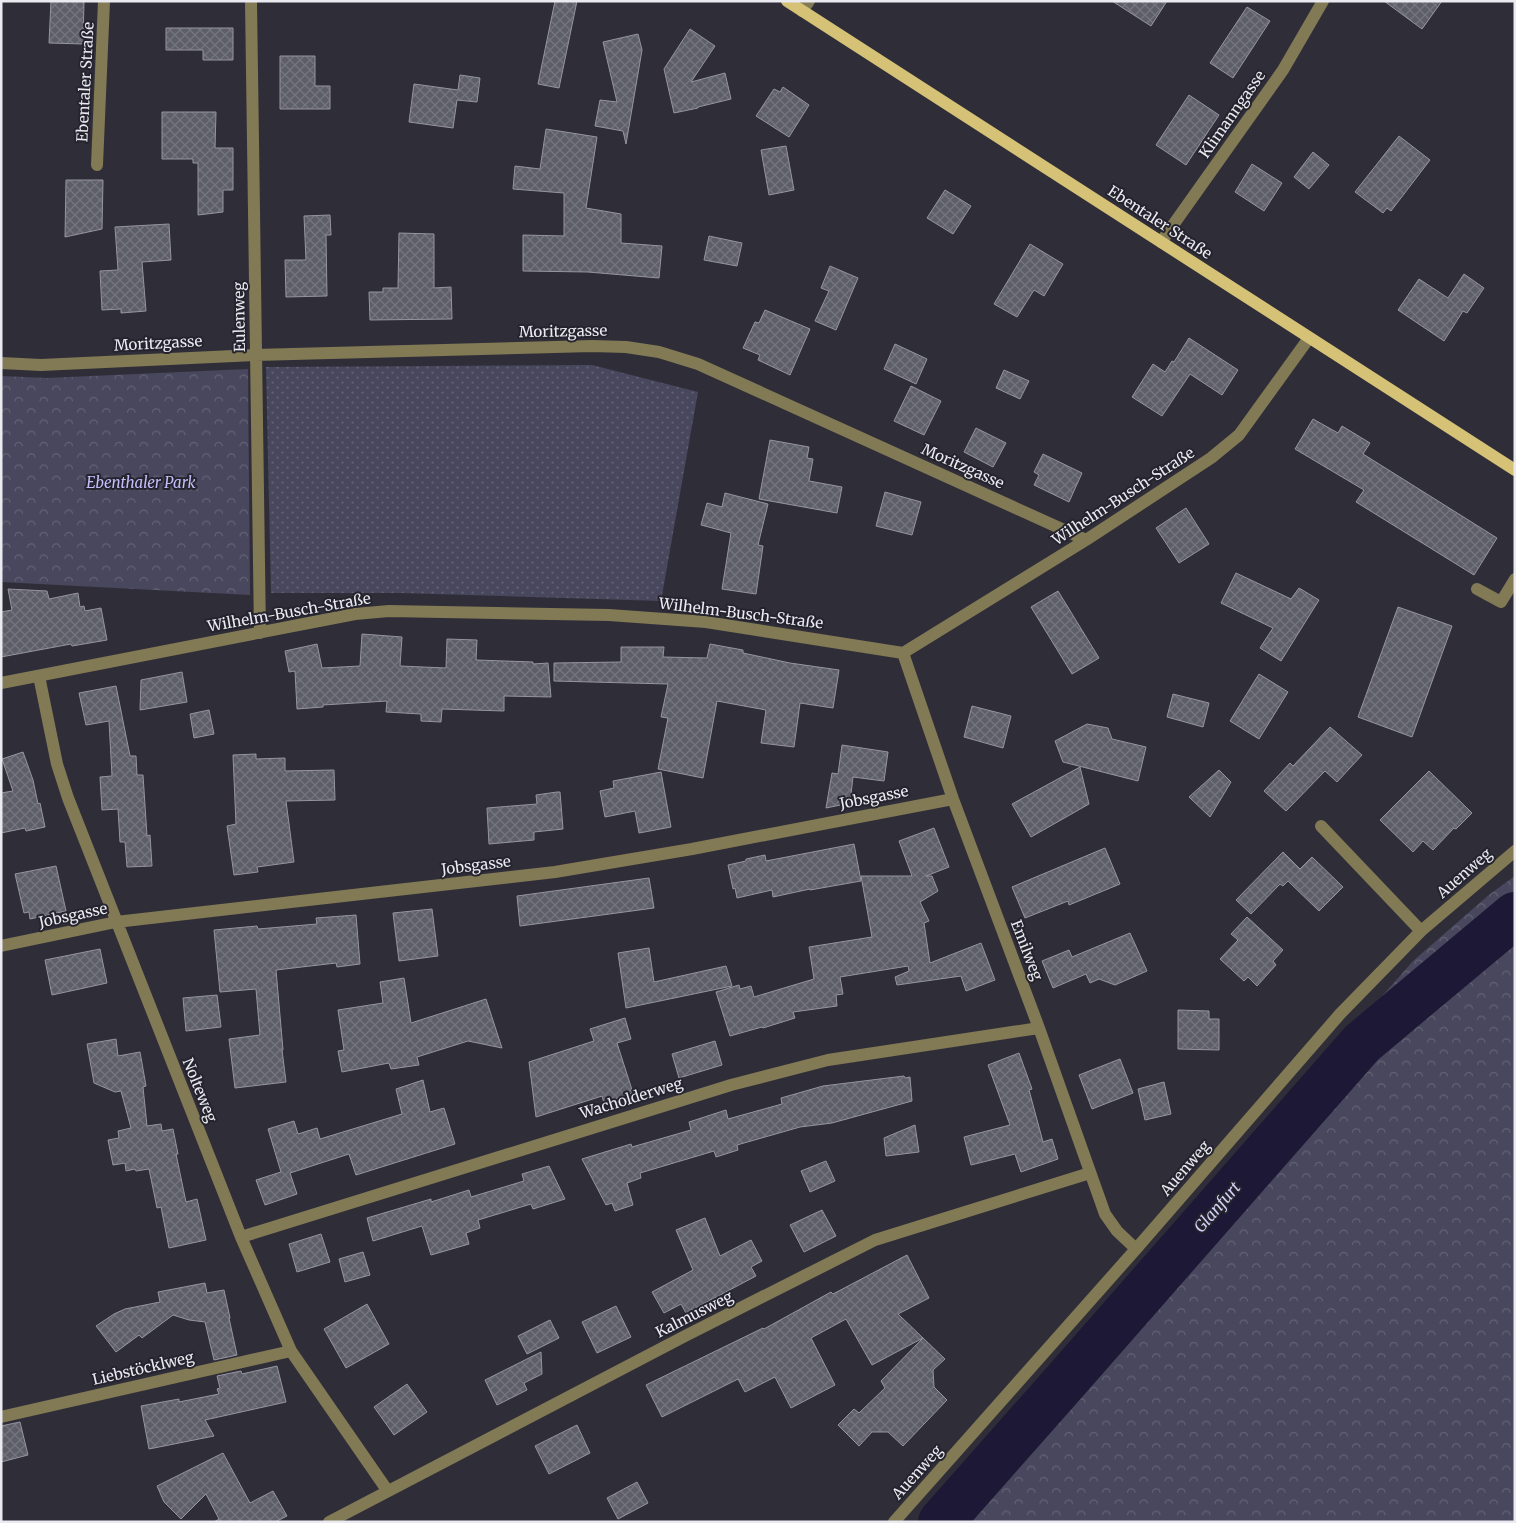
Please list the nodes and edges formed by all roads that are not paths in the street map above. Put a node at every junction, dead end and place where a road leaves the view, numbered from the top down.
1 (104, 1) edge
2 (251, 1) edge
3 (787, 1) edge
4 (1323, 1) edge
5 (806, 6) edge
6 (97, 165) dead end
7 (1161, 242) junction
8 (1309, 338) junction
9 (255, 355) junction
10 (1, 363) edge
11 (1515, 470) edge
12 (1086, 540) junction
13 (1515, 579) edge
14 (1477, 589) dead end
15 (260, 633) junction
16 (903, 652) junction
17 (38, 676) junction
18 (1, 683) edge
19 (952, 799) junction
20 (1322, 826) dead end
21 (1515, 851) edge
22 (116, 922) junction
23 (1421, 931) junction
24 (1, 946) edge
25 (1039, 1028) junction
26 (1090, 1173) junction
27 (241, 1237) junction
28 (1136, 1249) junction
29 (292, 1350) junction
30 (1, 1417) edge
31 (387, 1490) junction
32 (329, 1522) edge
33 (894, 1522) edge

1 - 6 street, Ebentaler Straße
2 - 9 street, Eulenweg
3 - 5 main road, Ebentaler Straße
4 - 7 street, Klimanngasse
5 - 7 main road, Ebentaler Straße
7 - 8 main road, Ebentaler Straße
8 - 11 main road, Ebentaler Straße
8 - 12 street, Wilhelm-Busch-Straße
9 - 10 street, Moritzgasse
9 - 12 street, Moritzgasse
9 - 15 street, Eulenweg
12 - 16 street, Wilhelm-Busch-Straße
13 - 14 street
15 - 16 street, Wilhelm-Busch-Straße
15 - 17 street, Wilhelm-Busch-Straße
16 - 19 street, Emilweg
17 - 18 street, Wilhelm-Busch-Straße
17 - 22 street, Nolteweg
19 - 22 street, Jobsgasse
19 - 25 street, Emilweg
20 - 23 street
21 - 23 street, Auenweg
22 - 24 street, Jobsgasse
22 - 27 street, Nolteweg
23 - 28 street, Auenweg
25 - 26 street, Emilweg
25 - 27 street, Wacholderweg
26 - 28 street, Emilweg
26 - 31 street, Kalmusweg
27 - 29 street, Nolteweg
28 - 33 street, Auenweg
29 - 30 street, Liebstöcklweg
29 - 31 street, Nolteweg
31 - 32 street, Kalmusweg

